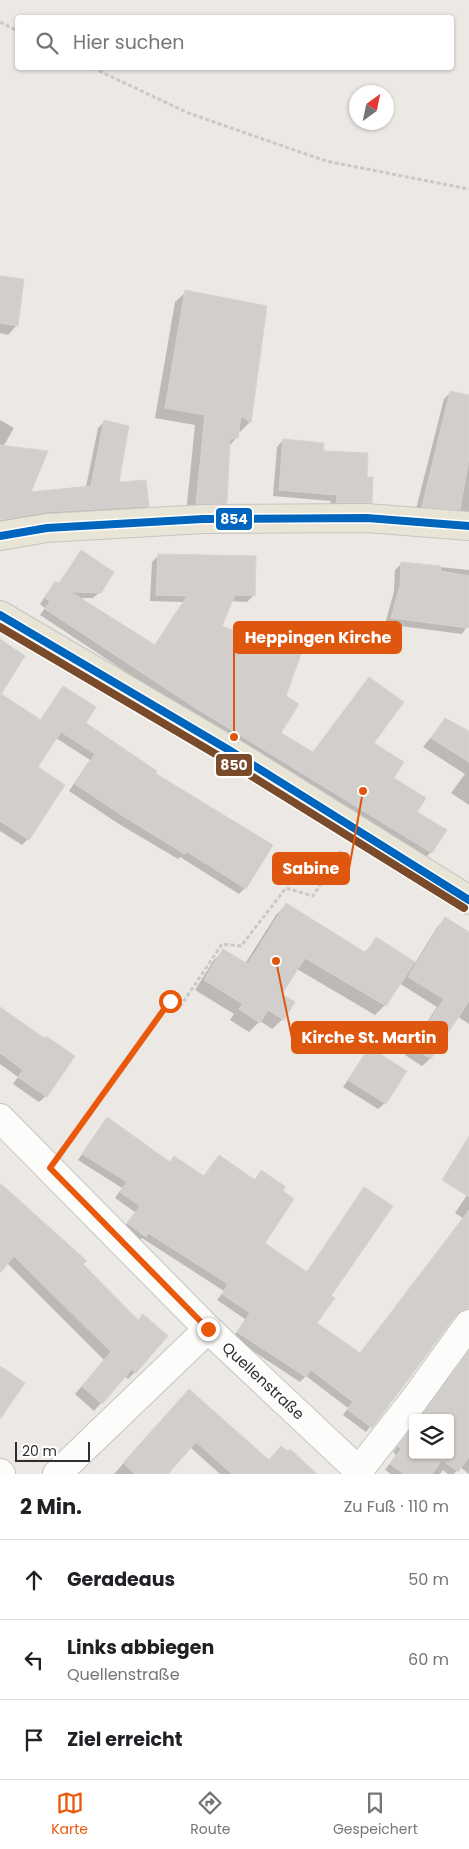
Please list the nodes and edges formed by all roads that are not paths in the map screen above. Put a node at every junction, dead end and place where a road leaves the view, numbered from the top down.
1 (469, 526) edge
2 (0, 536) edge
3 (0, 614) edge
4 (469, 900) edge
5 (0, 1118) edge
6 (469, 1324) edge
7 (208, 1329) junction
8 (357, 1472) edge
9 (57, 1474) edge

1 - 2 main road
3 - 4 main road
5 - 7 street, Quellenstraße
6 - 8 street
7 - 8 street, Quellenstraße
7 - 9 street

